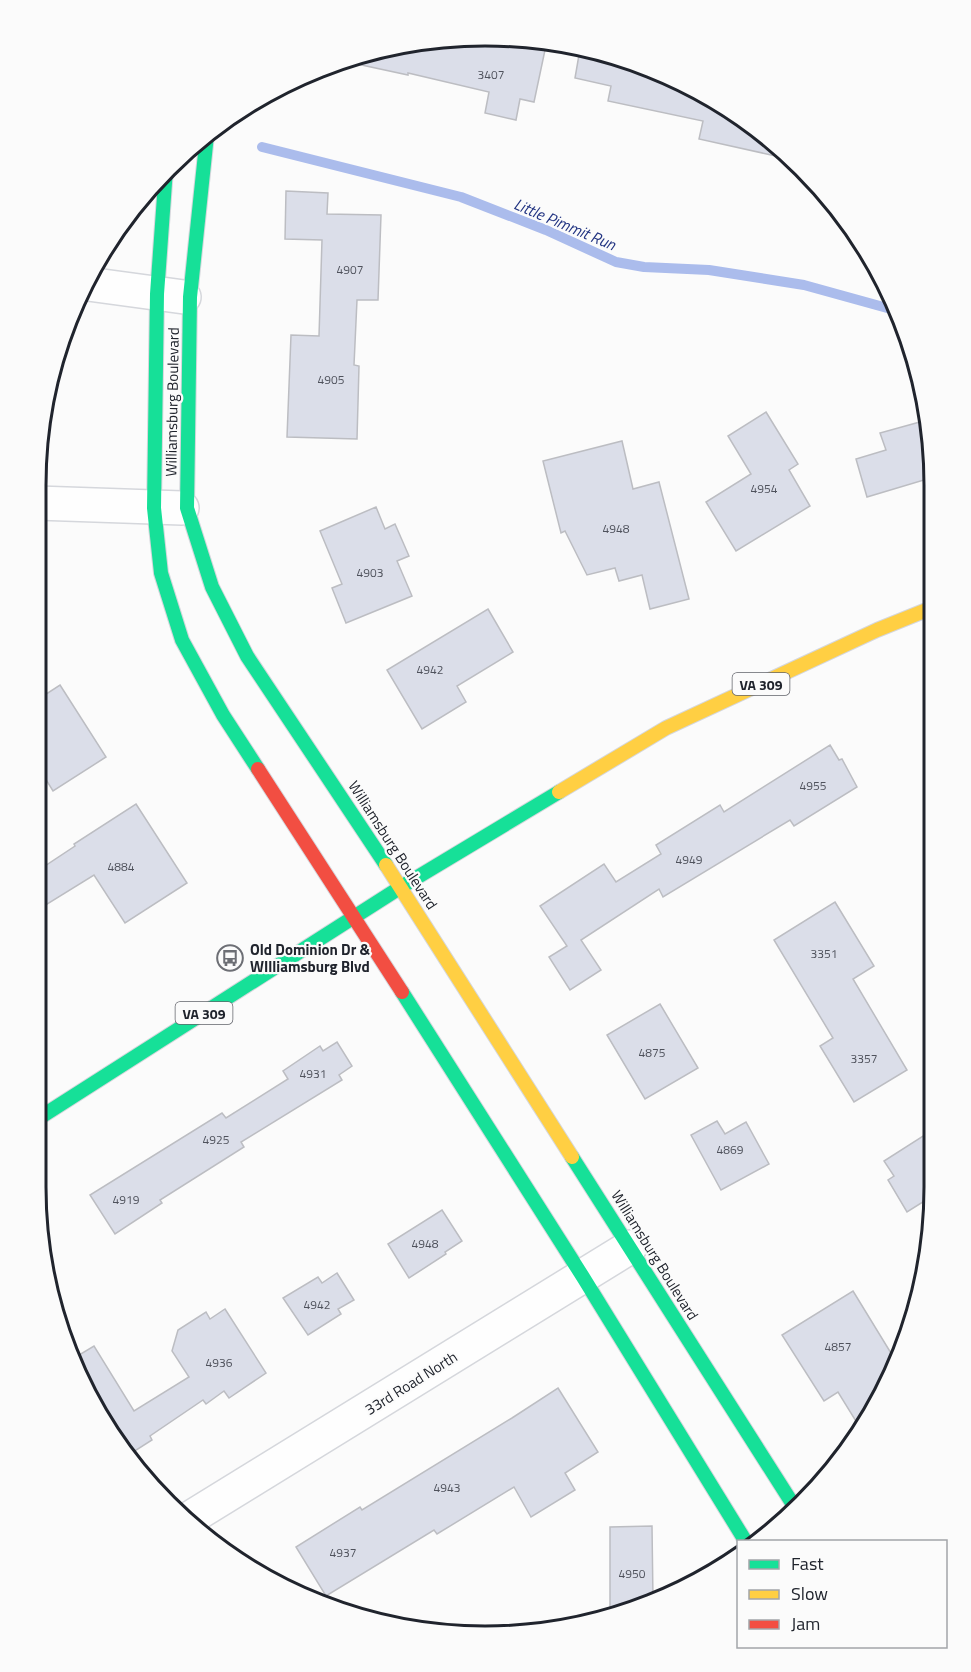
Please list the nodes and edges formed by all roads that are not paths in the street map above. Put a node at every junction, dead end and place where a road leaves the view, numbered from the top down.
1 (206, 147) edge
2 (165, 186) edge
3 (95, 285) edge
4 (157, 294) junction
5 (190, 297) junction
6 (46, 503) edge
7 (154, 508) junction
8 (187, 508) junction
9 (924, 611) edge
10 (401, 887) junction
11 (354, 917) junction
12 (46, 1114) edge
13 (630, 1247) junction
14 (583, 1277) junction
15 (791, 1502) edge
16 (194, 1515) edge
17 (745, 1540) edge

1 - 5 main road, Williamsburg Boulevard
2 - 4 main road, Williamsburg Boulevard
3 - 4 street
4 - 5 street
4 - 7 main road, Williamsburg Boulevard
5 - 8 main road, Williamsburg Boulevard
6 - 7 street
7 - 8 street
7 - 11 main road, Williamsburg Boulevard
8 - 10 main road, Williamsburg Boulevard
9 - 10 main road, VA 309
10 - 11 main road, VA 309
10 - 13 main road, Williamsburg Boulevard
11 - 12 main road, VA 309
11 - 14 main road, Williamsburg Boulevard
13 - 14 street, 33rd Road North
13 - 15 main road, Williamsburg Boulevard
14 - 16 street, 33rd Road North
14 - 17 main road, Williamsburg Boulevard

